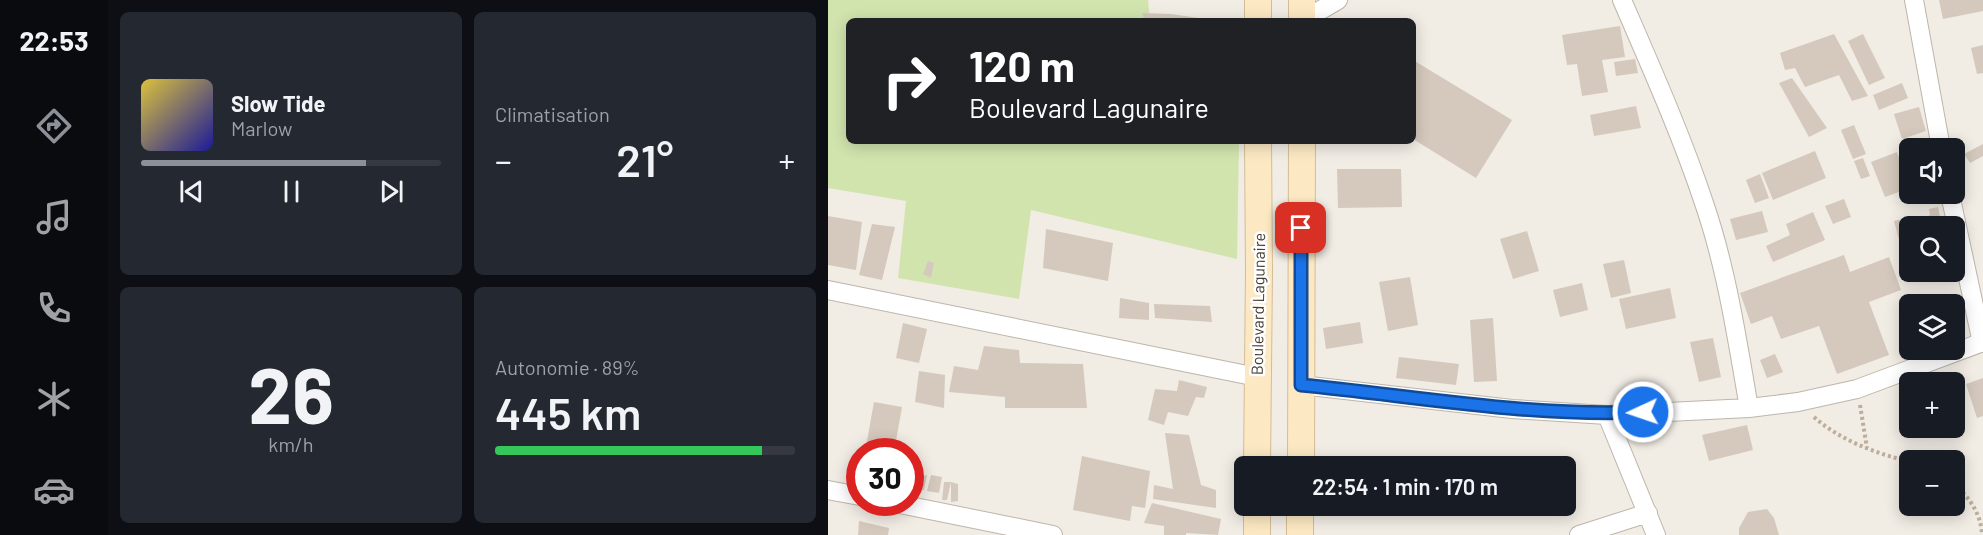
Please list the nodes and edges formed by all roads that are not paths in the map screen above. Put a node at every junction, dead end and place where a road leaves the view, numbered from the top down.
1 (1258, 0) edge
2 (1302, 0) edge
3 (1338, 0) edge
4 (1622, 0) edge
5 (1914, 0) edge
6 (1258, 18) edge
7 (1302, 18) edge
8 (1307, 18) edge
9 (1939, 138) edge
10 (1258, 144) edge
11 (1302, 144) edge
12 (1952, 204) edge
13 (828, 291) edge
14 (1982, 342) edge
15 (1257, 376) junction
16 (1301, 385) junction
17 (1749, 408) junction
18 (1607, 415) junction
19 (1257, 456) edge
20 (1300, 456) edge
21 (828, 490) edge
22 (846, 493) edge
23 (924, 510) edge
24 (1648, 513) junction
25 (1257, 516) edge
26 (1300, 516) edge
27 (1020, 532) edge
28 (1053, 535) edge
29 (1257, 535) edge
30 (1300, 535) edge
31 (1579, 535) edge
32 (1656, 535) edge

1 - 6 main road
2 - 7 main road
3 - 8 street
4 - 17 street
5 - 9 street
10 - 15 main road, Boulevard Lagunaire
11 - 16 main road
12 - 14 street
13 - 15 street
14 - 17 street
15 - 19 main road, Boulevard Lagunaire
16 - 18 street
16 - 20 main road
17 - 18 street
18 - 24 street
21 - 22 street
23 - 27 street
24 - 31 street
24 - 32 street
25 - 29 main road
26 - 30 main road
27 - 28 street

